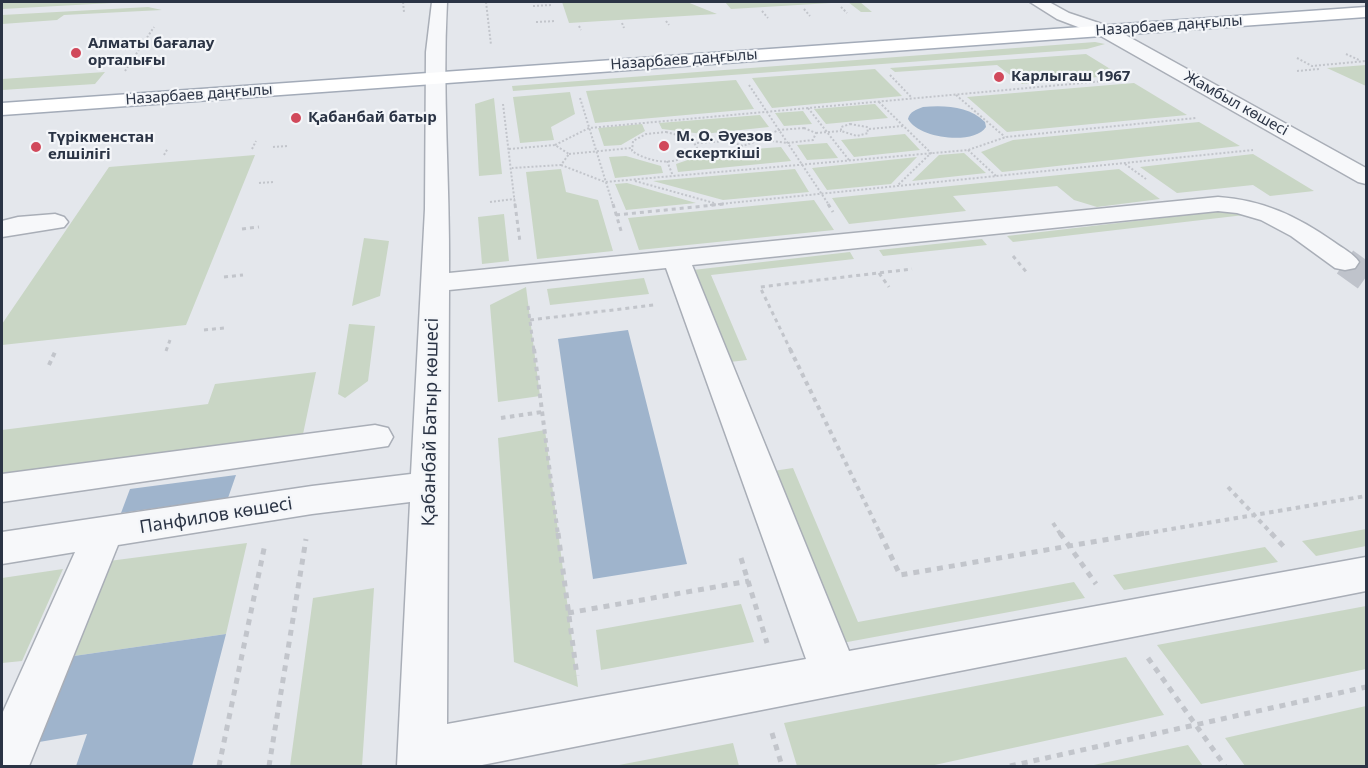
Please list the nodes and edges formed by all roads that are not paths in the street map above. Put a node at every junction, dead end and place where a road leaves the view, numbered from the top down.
1 (439, 2) edge
2 (1038, 2) edge
3 (1066, 2) edge
4 (1366, 12) edge
5 (1106, 31) junction
6 (1182, 74) junction
7 (1151, 76) road end
8 (435, 78) junction
9 (2, 109) edge
10 (1366, 177) edge
11 (55, 222) dead end
12 (2, 229) edge
13 (676, 259) junction
14 (1345, 262) tunnel mouth
15 (434, 283) junction
16 (375, 437) dead end
17 (431, 485) junction
18 (2, 488) edge
19 (104, 534) junction
20 (2, 549) edge
21 (1366, 574) edge
22 (835, 675) junction
23 (422, 760) edge
24 (4, 766) edge

1 - 8 street
2 - 5 street, Жамбыл көшесі
3 - 5 street, Жамбыл көшесі
4 - 5 main road, Назарбаев даңғылы
5 - 6 street, Жамбыл көшесі
5 - 8 main road, Назарбаев даңғылы
6 - 7 street
6 - 10 street, Жамбыл көшесі
8 - 9 main road, Назарбаев даңғылы
8 - 15 street, Қабанбай Батыр көшесі
11 - 12 street
13 - 14 street
13 - 15 street
13 - 22 street
15 - 17 street, Қабанбай Батыр көшесі
16 - 18 street
17 - 19 street, Панфилов көшесі
17 - 23 street, Қабанбай Батыр көшесі
19 - 20 street, Панфилов көшесі
19 - 24 street
21 - 22 street
22 - 23 street

